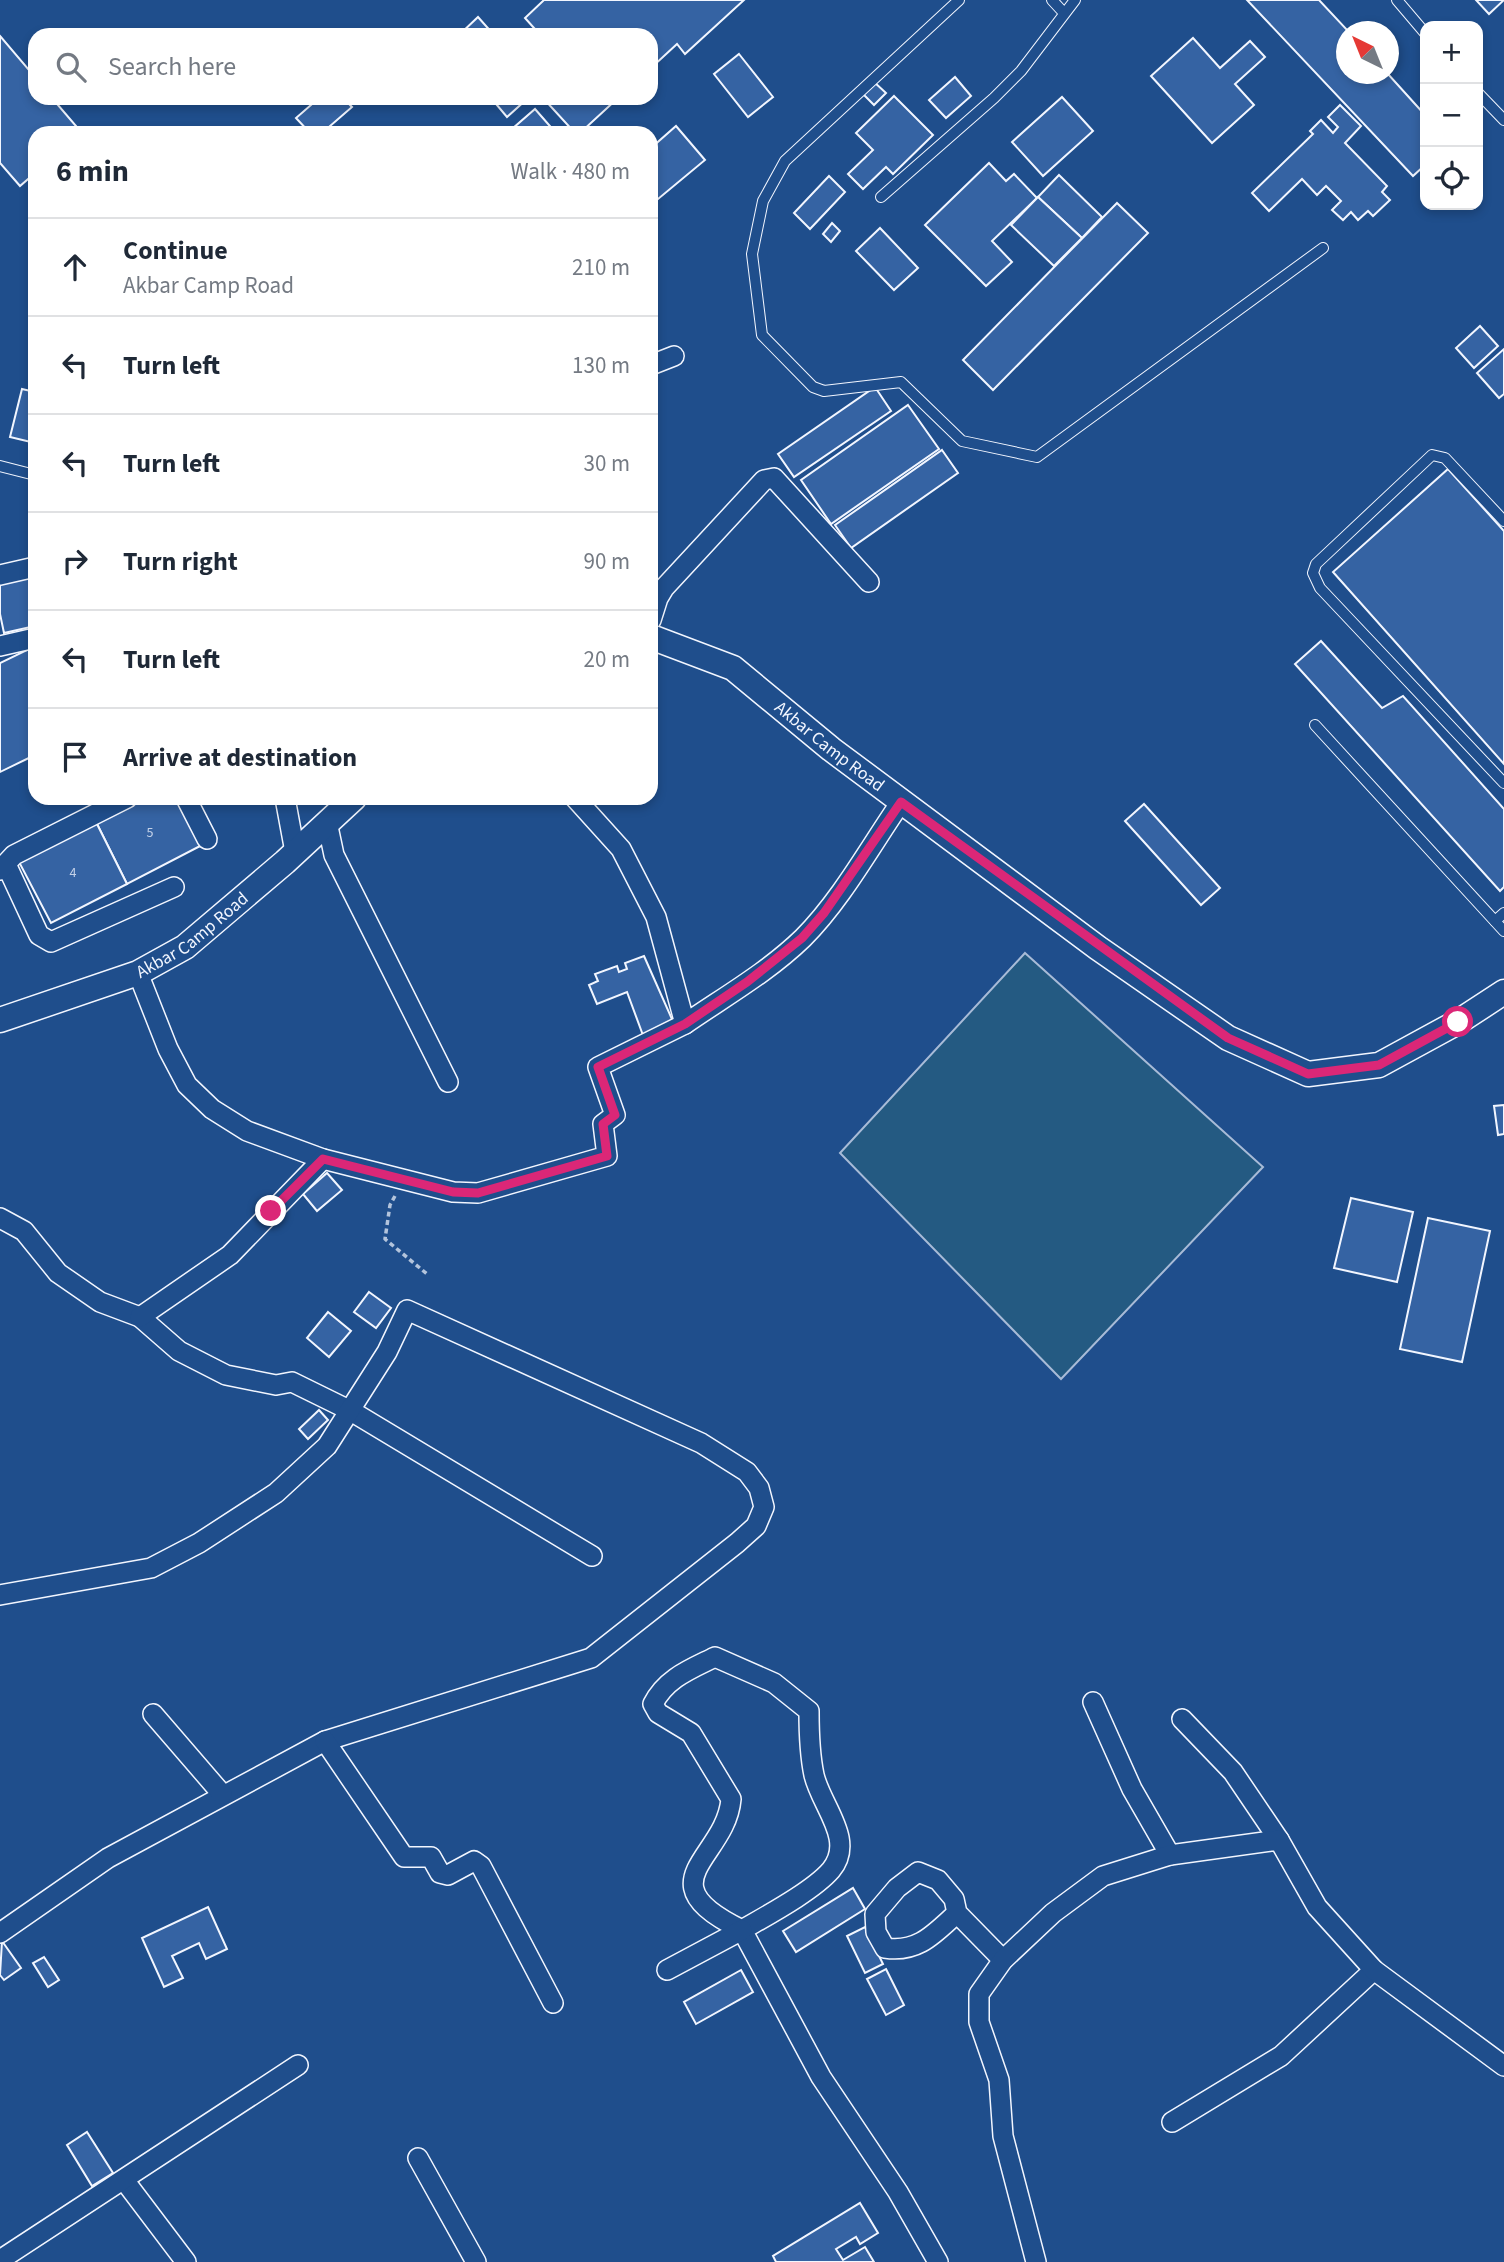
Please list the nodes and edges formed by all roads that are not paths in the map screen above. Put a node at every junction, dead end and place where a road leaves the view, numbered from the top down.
1 (959, 0) edge
2 (1052, 0) edge
3 (1075, 0) edge
4 (1397, 0) edge
5 (1064, 13) junction
6 (1420, 27) edge
7 (1483, 98) edge
8 (1504, 120) edge
9 (881, 197) dead end
10 (1323, 248) dead end
11 (674, 356) dead end
12 (658, 362) edge
13 (0, 466) edge
14 (28, 473) edge
15 (1504, 521) edge
16 (28, 569) edge
17 (0, 575) edge
18 (869, 582) dead end
19 (658, 597) edge
20 (28, 640) edge
21 (658, 640) edge
22 (0, 646) edge
23 (1315, 725) dead end
24 (1504, 783) edge
25 (901, 802) junction
26 (114, 805) edge
27 (190, 805) edge
28 (286, 805) edge
29 (346, 805) edge
30 (581, 805) edge
31 (327, 822) junction
32 (207, 839) dead end
33 (295, 852) junction
34 (3, 867) edge
35 (174, 887) dead end
36 (1504, 913) edge
37 (1495, 921) junction
38 (1504, 931) edge
39 (138, 972) junction
40 (1504, 992) edge
41 (0, 1020) edge
42 (685, 1024) junction
43 (448, 1082) dead end
44 (323, 1159) junction
45 (0, 1218) edge
46 (140, 1317) junction
47 (351, 1411) junction
48 (592, 1556) dead end
49 (0, 1595) edge
50 (1093, 1702) dead end
51 (153, 1714) dead end
52 (1182, 1719) dead end
53 (325, 1741) junction
54 (222, 1794) junction
55 (1279, 1840) junction
56 (1170, 1855) junction
57 (957, 1913) junction
58 (742, 1930) junction
59 (0, 1933) edge
60 (1003, 1960) junction
61 (667, 1970) dead end
62 (1374, 1970) junction
63 (553, 2003) dead end
64 (298, 2065) dead end
65 (1504, 2066) edge
66 (1172, 2122) dead end
67 (418, 2158) dead end
68 (124, 2180) junction
69 (0, 2260) edge
70 (186, 2262) edge
71 (476, 2262) edge
72 (939, 2262) edge
73 (1036, 2262) edge

1 - 10 lane
2 - 5 lane
3 - 5 lane
4 - 6 lane
5 - 9 lane
7 - 8 lane
11 - 12 street
13 - 14 lane
15 - 24 lane
16 - 17 street
18 - 19 street
20 - 22 street
21 - 25 street, Akbar Camp Road
23 - 37 lane
25 - 40 street, Akbar Camp Road
25 - 42 street
26 - 34 street
27 - 32 street
28 - 33 street
29 - 31 street, Akbar Camp Road
30 - 42 street
31 - 33 street, Akbar Camp Road
31 - 43 street
33 - 39 street, Akbar Camp Road
34 - 35 street
36 - 37 lane
37 - 38 lane
39 - 41 street, Akbar Camp Road
39 - 44 street
42 - 44 street
44 - 46 street
45 - 46 street
46 - 47 street
47 - 48 street
47 - 49 street
47 - 53 street
50 - 56 street
51 - 54 street
52 - 55 street
53 - 54 street
53 - 63 street
54 - 59 street
55 - 56 street
55 - 62 street
56 - 60 street
57 - 57 street
57 - 60 street
58 - 58 street
58 - 61 street
58 - 72 street
60 - 73 street
62 - 65 street
62 - 66 street
64 - 68 street
67 - 71 street
68 - 69 street
68 - 70 street

